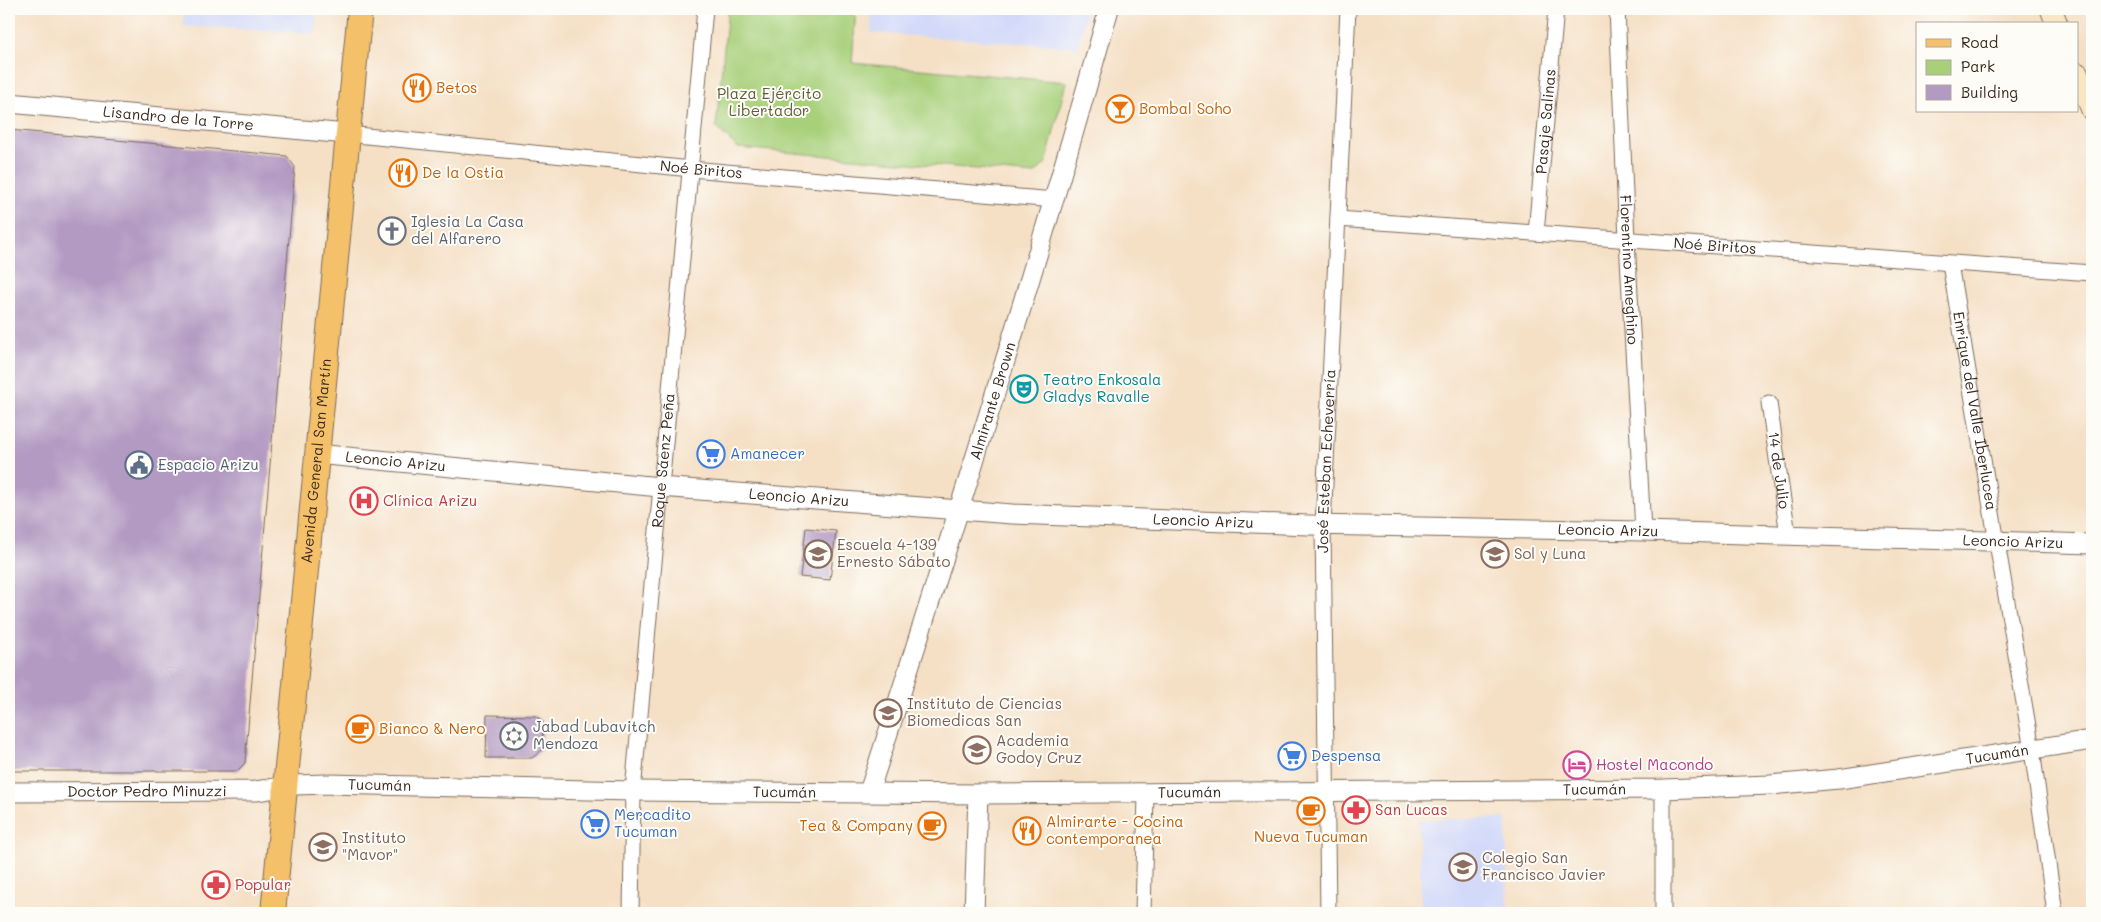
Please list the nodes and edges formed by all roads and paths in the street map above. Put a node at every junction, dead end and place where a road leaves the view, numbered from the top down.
1 (360, 9) edge
2 (704, 9) edge
3 (1109, 9) edge
4 (1348, 9) edge
5 (1556, 9) edge
6 (1617, 9) edge
7 (2051, 9) edge
8 (2056, 22) edge
9 (2078, 75) edge
10 (9, 103) edge
11 (2092, 110) edge
12 (347, 134) junction
13 (691, 169) junction
14 (1055, 200) junction
15 (1338, 219) junction
16 (1536, 233) junction
17 (1626, 240) junction
18 (1950, 264) junction
19 (2092, 273) edge
20 (1769, 404) dead end
21 (316, 454) junction
22 (660, 487) junction
23 (960, 511) junction
24 (1323, 525) junction
25 (1644, 531) junction
26 (1788, 535) junction
27 (1997, 541) junction
28 (2092, 544) edge
29 (2092, 740) edge
30 (2032, 750) junction
31 (285, 787) junction
32 (1663, 789) junction
33 (633, 791) junction
34 (9, 792) edge
35 (869, 792) junction
36 (1326, 792) junction
37 (978, 794) junction
38 (1146, 794) junction
39 (273, 913) edge
40 (632, 913) edge
41 (974, 913) edge
42 (1143, 913) edge
43 (1328, 913) edge
44 (1663, 913) edge
45 (2055, 913) edge

1 - 12 main road, Avenida General San Martín
2 - 13 street, Roque Sáenz Peña
3 - 14 street, Almirante Brown
4 - 15 street, José Esteban Echeverría
5 - 16 street, Pasaje Salinas
6 - 17 street, Florentino Ameghino
7 - 8 main road
9 - 11 main road
10 - 12 street, Lisandro de la Torre
12 - 13 street, Noé Biritos
12 - 21 main road, Avenida General San Martín
13 - 14 street, Noé Biritos
13 - 22 street, Roque Sáenz Peña
14 - 23 street, Almirante Brown
15 - 16 street, Noé Biritos
15 - 24 street, José Esteban Echeverría
16 - 17 street, Noé Biritos
17 - 18 street, Noé Biritos
17 - 25 street, Florentino Ameghino
18 - 19 street, Noé Biritos
18 - 27 street, Enrique del Valle Iberlucea
20 - 26 street, 14 de Julio
21 - 22 street, Leoncio Arizu
21 - 31 main road, Avenida General San Martín
22 - 23 street, Leoncio Arizu
22 - 33 street, Roque Sáenz Peña
23 - 24 street, Leoncio Arizu
23 - 35 street, Almirante Brown
24 - 25 street, Leoncio Arizu
24 - 36 street, José Esteban Echeverría
25 - 26 street, Leoncio Arizu
26 - 27 street, Leoncio Arizu
27 - 28 street, Leoncio Arizu
27 - 30 street, Enrique del Valle Iberlucea
29 - 30 street, Tucumán
30 - 32 street, Tucumán
30 - 45 street, Enrique del Valle Iberlucea
31 - 33 street, Tucumán
31 - 34 street, Doctor Pedro Minuzzi
31 - 39 main road, Avenida General San Martín
32 - 36 street, Tucumán
32 - 44 street
33 - 35 street, Tucumán
33 - 40 street, Roque Sáenz Peña
35 - 37 street, Tucumán
36 - 38 street, Tucumán
36 - 43 street, José Esteban Echeverría
37 - 38 street, Tucumán
37 - 41 street
38 - 42 street

